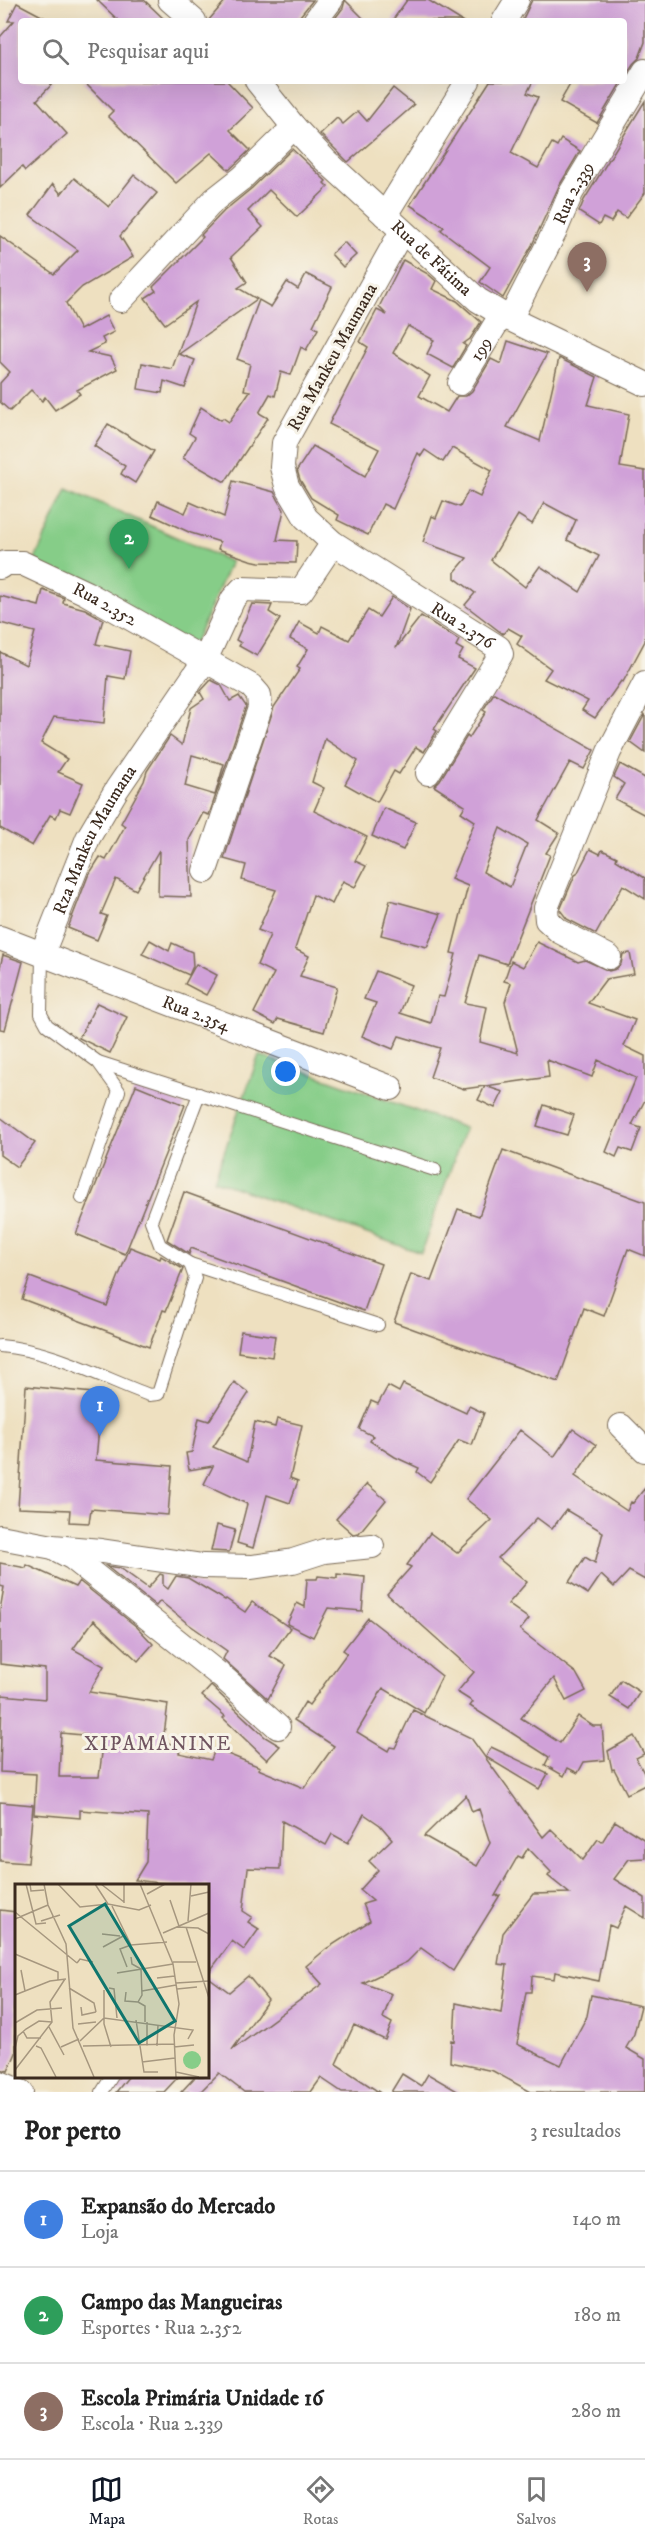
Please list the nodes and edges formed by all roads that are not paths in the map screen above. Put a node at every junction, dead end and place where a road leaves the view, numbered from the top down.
1 (170, 0) edge
2 (331, 0) edge
3 (517, 0) edge
4 (191, 18) edge
5 (317, 18) edge
6 (506, 18) edge
7 (645, 71) edge
8 (263, 84) edge
9 (466, 84) edge
10 (294, 127) junction
11 (394, 223) junction
12 (121, 300) dead end
13 (506, 317) junction
14 (460, 383) dead end
15 (645, 384) edge
16 (333, 543) junction
17 (0, 567) edge
18 (205, 660) junction
19 (645, 683) edge
20 (428, 773) dead end
21 (205, 871) dead end
22 (0, 938) edge
23 (42, 954) junction
24 (609, 957) dead end
25 (98, 1062) junction
26 (391, 1088) dead end
27 (200, 1095) junction
28 (435, 1170) dead end
29 (82, 1198) dead end
30 (190, 1264) junction
31 (378, 1325) dead end
32 (0, 1347) edge
33 (621, 1426) dead end
34 (645, 1450) edge
35 (0, 1537) edge
36 (372, 1545) dead end
37 (52, 1547) junction
38 (278, 1727) dead end
39 (111, 2077) edge
40 (0, 2083) edge
41 (21, 2092) edge
42 (102, 2092) edge

1 - 4 street
2 - 5 street
3 - 6 street
7 - 13 street, Rua 2.339
8 - 10 street, Rua de Fátima
9 - 11 street, Rua Mankeu Maumana
10 - 11 street, Rua de Fátima
10 - 12 street
11 - 13 street, Rua de Fátima
11 - 16 street, Rua Mankeu Maumana
13 - 14 street, 199 / 199
13 - 15 street, Rua de Fátima
16 - 18 street, Rza Mankeu Maumana
16 - 20 street, Rua 2.376
17 - 18 street, Rua 2.352
18 - 21 street, Rua 2.352
18 - 23 street, Rza Mankeu Maumana
19 - 24 street
22 - 23 street, Rua 2.354
23 - 25 lane, Rza Mankeu Maumana
23 - 26 street, Rua 2.354
25 - 27 lane
25 - 29 lane, Rza Mankeu Maumana
27 - 28 lane
27 - 30 lane
30 - 31 lane
30 - 32 lane
33 - 34 street
35 - 37 street
36 - 37 street
37 - 38 street
39 - 42 lane
40 - 41 street

